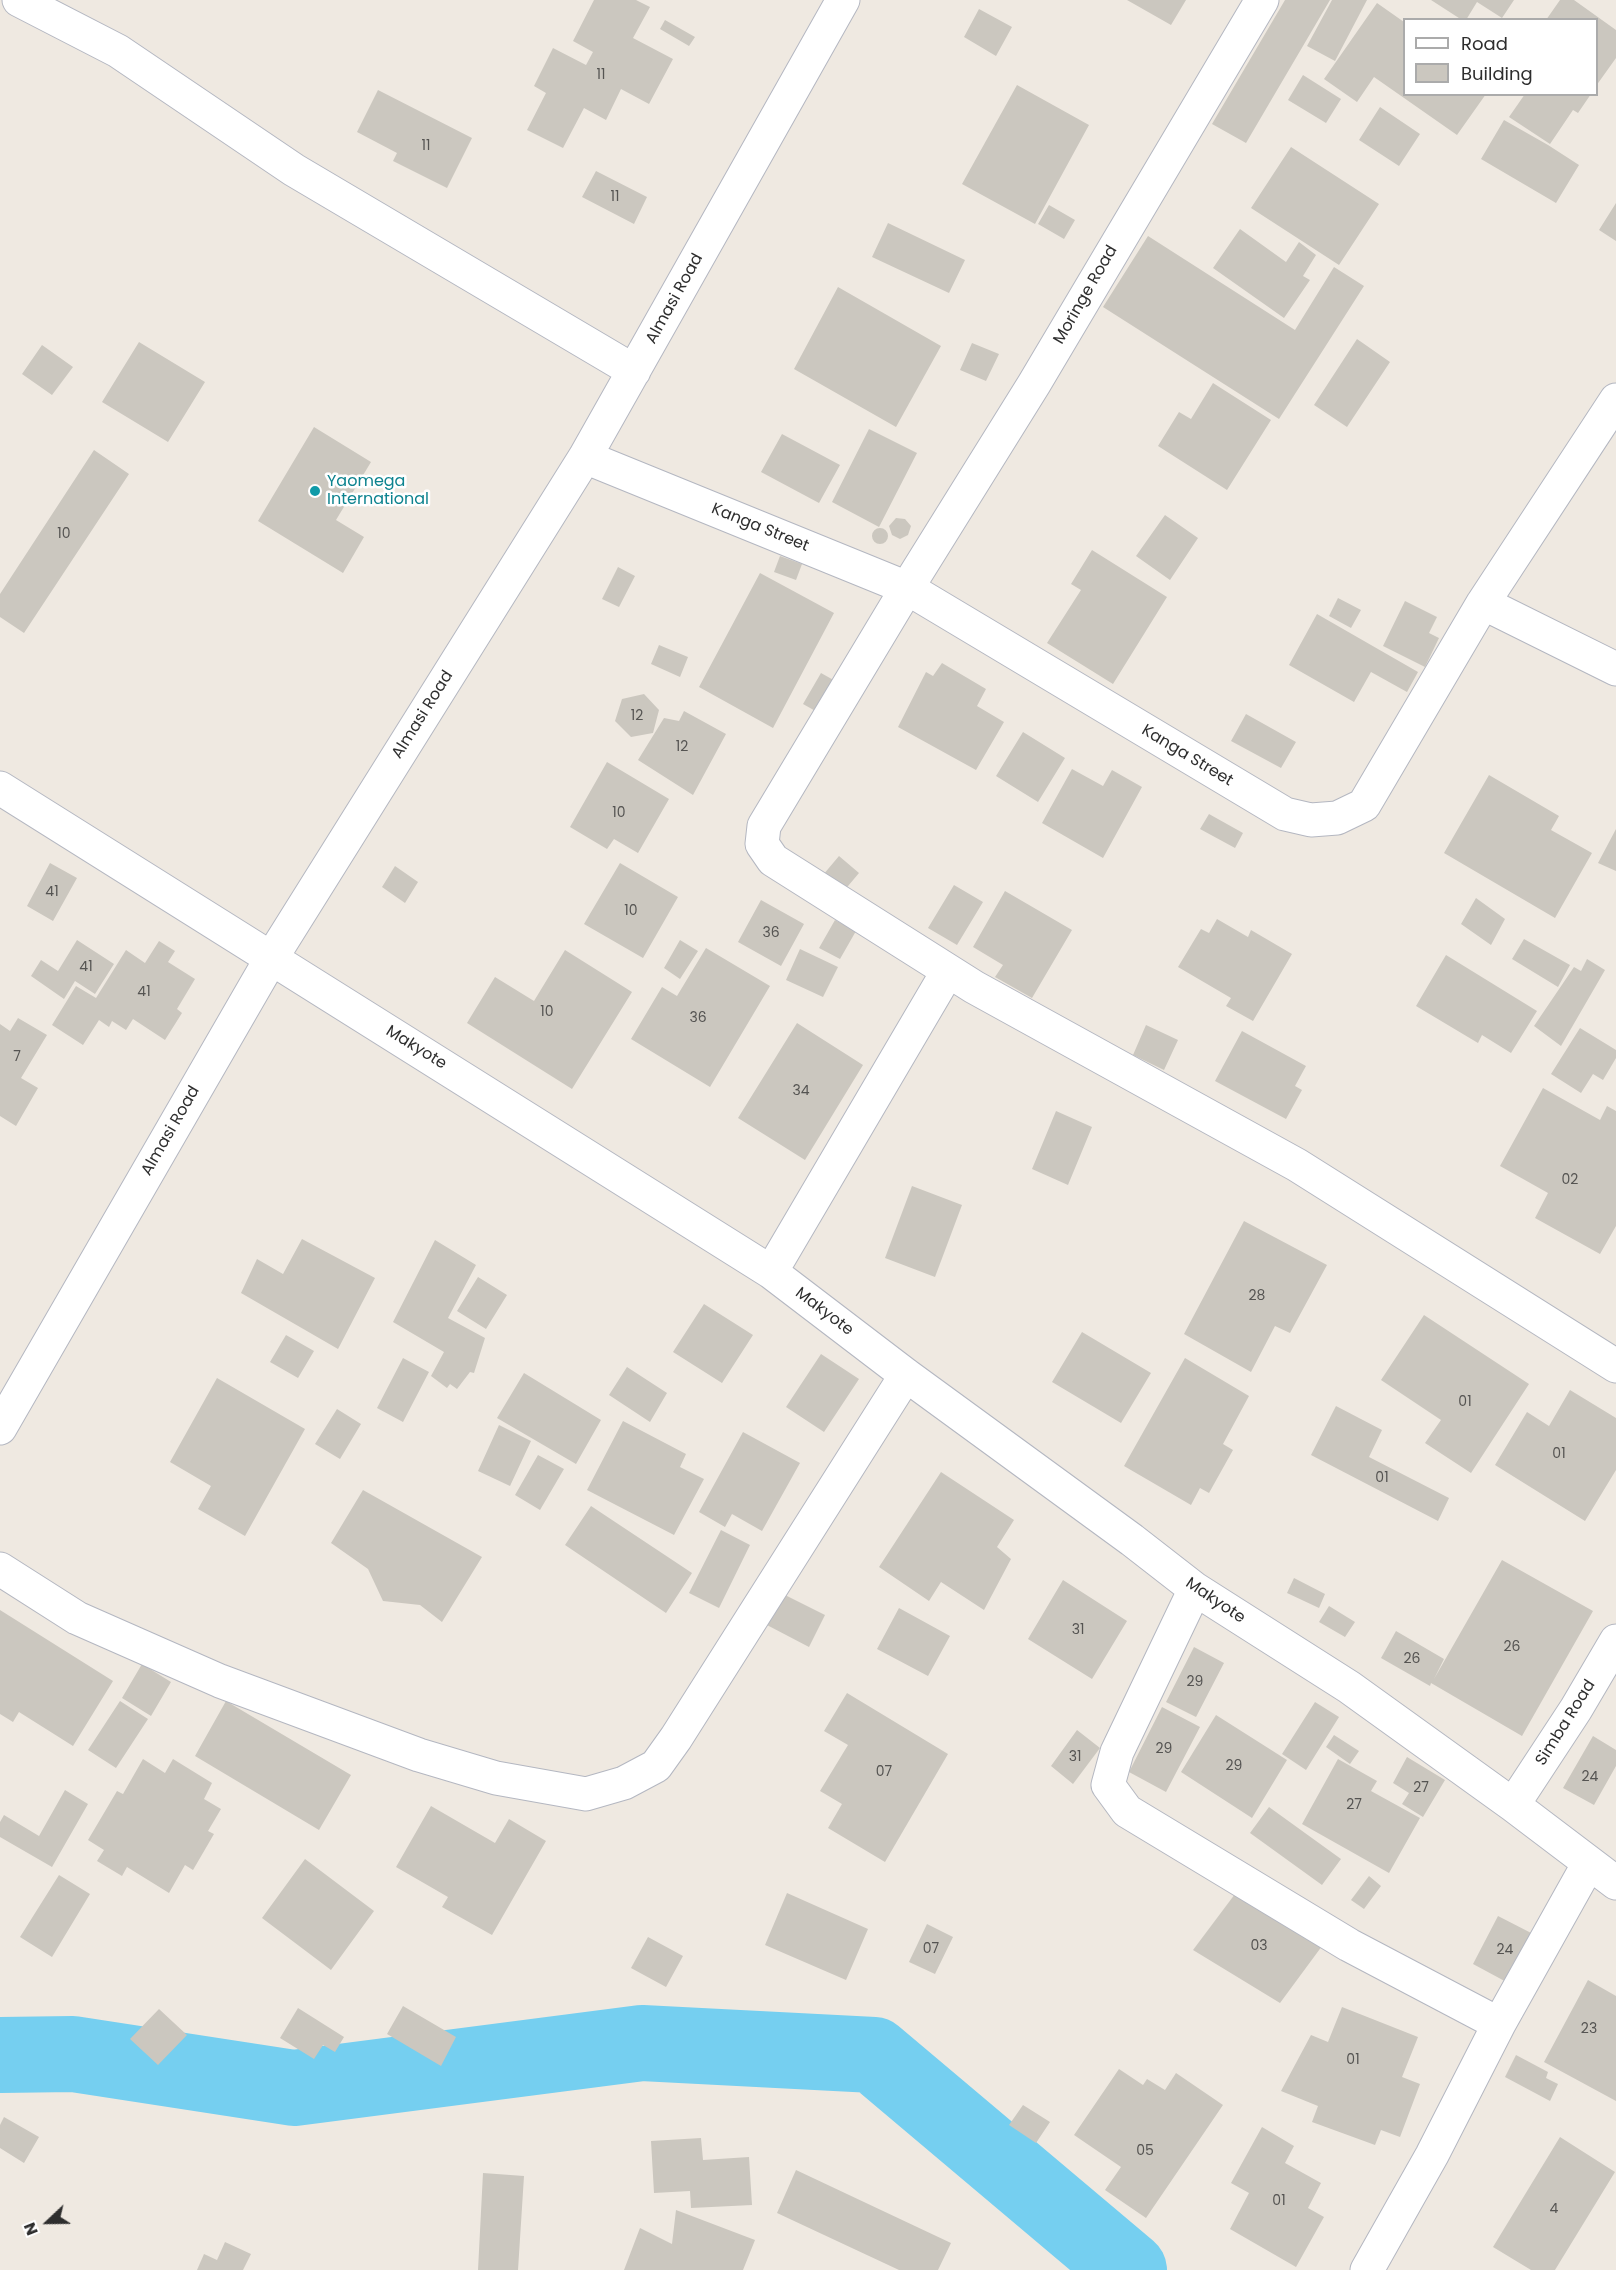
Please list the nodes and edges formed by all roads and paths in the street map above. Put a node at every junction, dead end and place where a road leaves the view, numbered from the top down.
1 (19, 0) edge
2 (843, 0) edge
3 (1262, 0) edge
4 (634, 371) junction
5 (1616, 400) edge
6 (585, 457) junction
7 (907, 588) junction
8 (1483, 603) junction
9 (1616, 669) edge
10 (0, 788) edge
11 (272, 957) junction
12 (948, 971) junction
13 (771, 1272) junction
14 (1616, 1366) edge
15 (906, 1375) junction
16 (0, 1428) edge
17 (0, 1569) edge
18 (1196, 1589) junction
19 (1616, 1641) edge
20 (1513, 1805) junction
21 (1589, 1863) junction
22 (1616, 1883) edge
23 (1499, 2024) junction
24 (1367, 2270) edge

1 - 4 street
2 - 4 street, Almasi Road
3 - 7 street, Moringe Road
4 - 6 street, Almasi Road
5 - 8 street, Kanga Street
6 - 7 street, Kanga Street
6 - 11 street, Almasi Road
7 - 8 street, Kanga Street
7 - 12 street, Moringe Road
8 - 9 street
10 - 11 street, Makyote
11 - 13 street, Makyote
11 - 16 street, Almasi Road
12 - 13 street
12 - 14 street, Moringe Road
13 - 15 street, Makyote
15 - 17 street
15 - 18 street, Makyote
18 - 20 street, Makyote
18 - 23 street
19 - 20 street, Simba Road
20 - 21 street, Makyote
21 - 22 street, Makyote
21 - 23 street
23 - 24 street

